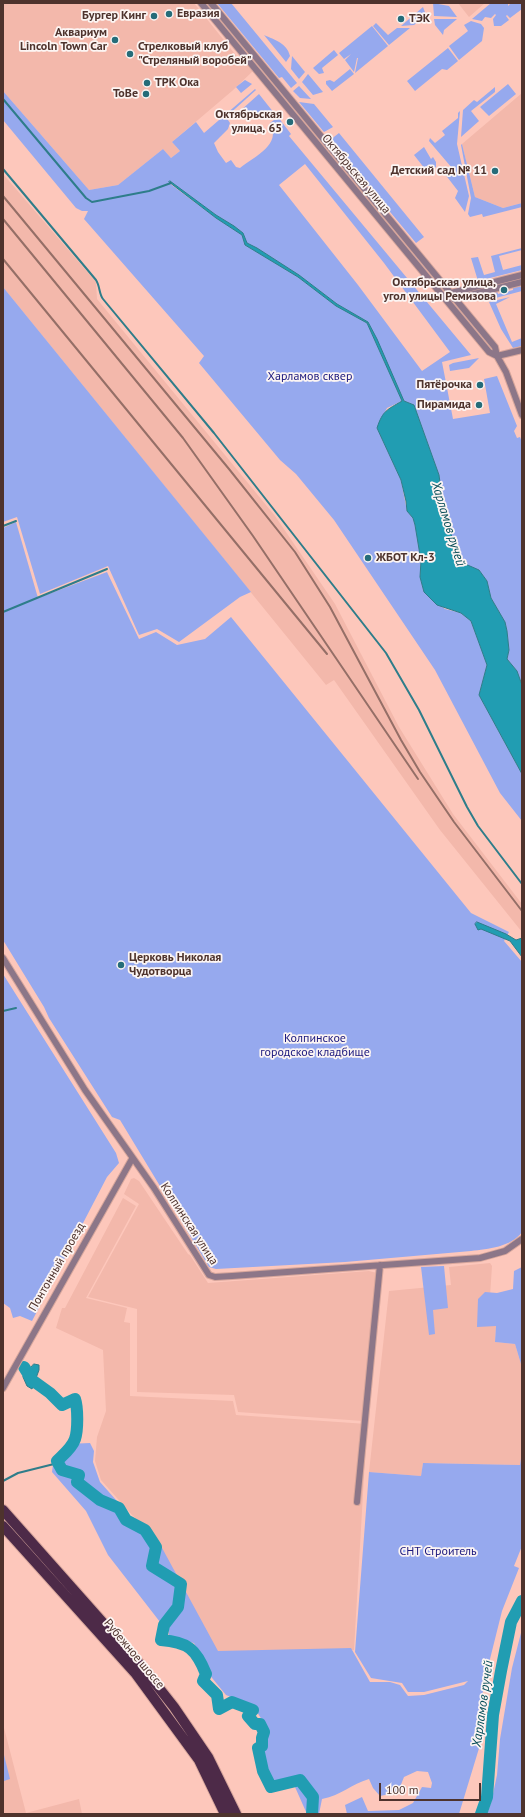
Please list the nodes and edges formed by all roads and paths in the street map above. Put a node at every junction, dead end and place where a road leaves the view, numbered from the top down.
1 (201, 3) edge
2 (211, 3) edge
3 (522, 275) edge
4 (522, 282) edge
5 (451, 293) junction
6 (456, 299) junction
7 (446, 300) junction
8 (522, 350) edge
9 (497, 356) junction
10 (522, 414) edge
11 (3, 958) edge
12 (132, 1159) junction
13 (522, 1239) edge
14 (380, 1265) junction
15 (3, 1388) edge
16 (356, 1502) dead end
17 (3, 1510) edge
18 (3, 1526) edge
19 (225, 1814) edge
20 (236, 1814) edge

1 - 7 street, Октябрьская улица
2 - 5 street, Октябрьская улица
3 - 5 street
4 - 6 street
5 - 6 street, Октябрьская улица
5 - 7 street
6 - 7 street
6 - 9 street, Октябрьская улица
7 - 9 street, Октябрьская улица
8 - 9 street
9 - 10 street, Октябрьская улица
11 - 12 street, Колпинская улица
12 - 14 street, Колпинская улица
12 - 15 street, Понтонный проезд
13 - 14 street, Колпинская улица
14 - 16 street
17 - 20 main road, Рубежное шоссе
18 - 19 main road, Рубежное шоссе

